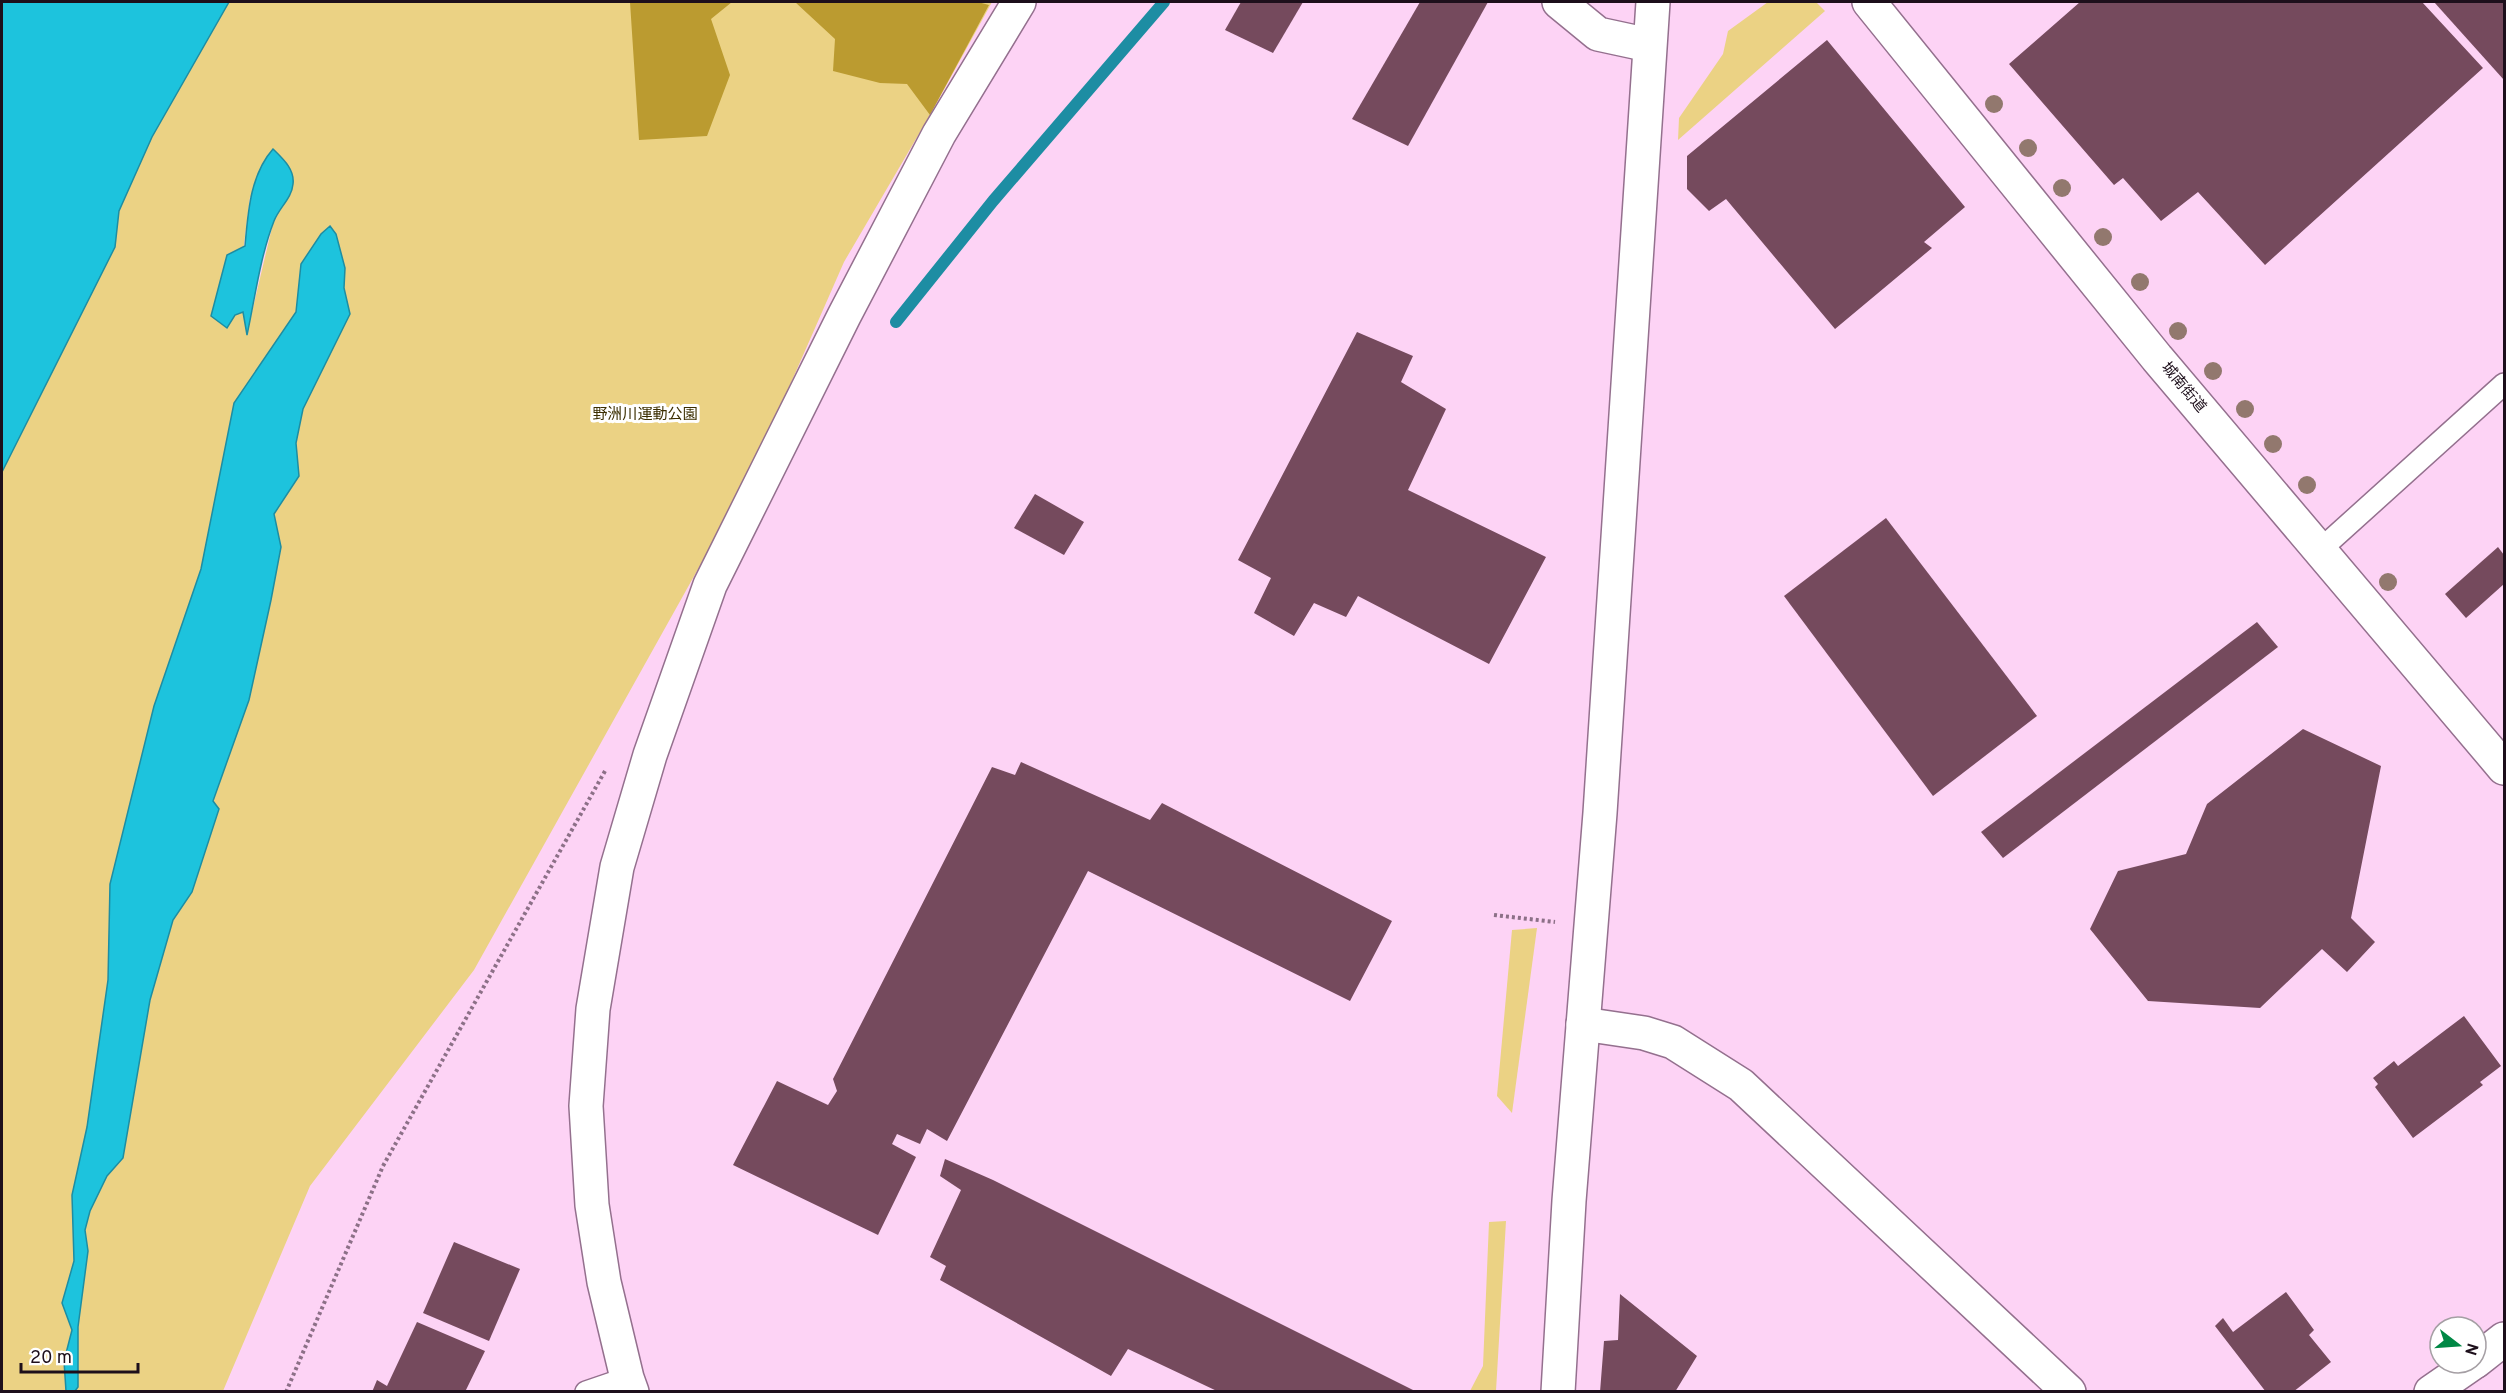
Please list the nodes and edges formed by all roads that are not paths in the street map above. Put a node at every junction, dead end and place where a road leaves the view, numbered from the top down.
1 (1018, 2) edge
2 (1559, 2) edge
3 (1653, 2) edge
4 (1876, 4) edge
5 (1648, 45) junction
6 (2505, 384) edge
7 (2320, 550) junction
8 (2505, 768) edge
9 (1583, 1023) junction
10 (2505, 1339) edge
11 (2488, 1352) edge
12 (2455, 1375) edge
13 (629, 1385) edge
14 (586, 1392) edge
15 (1558, 1392) edge
16 (2069, 1392) edge
17 (2431, 1392) edge

1 - 13 street
2 - 5 street
3 - 5 street
4 - 7 street, 城南街道
5 - 9 street
6 - 7 lane
7 - 8 street, 城南街道
9 - 15 street
9 - 16 street
10 - 11 street
12 - 17 street
13 - 14 lane

